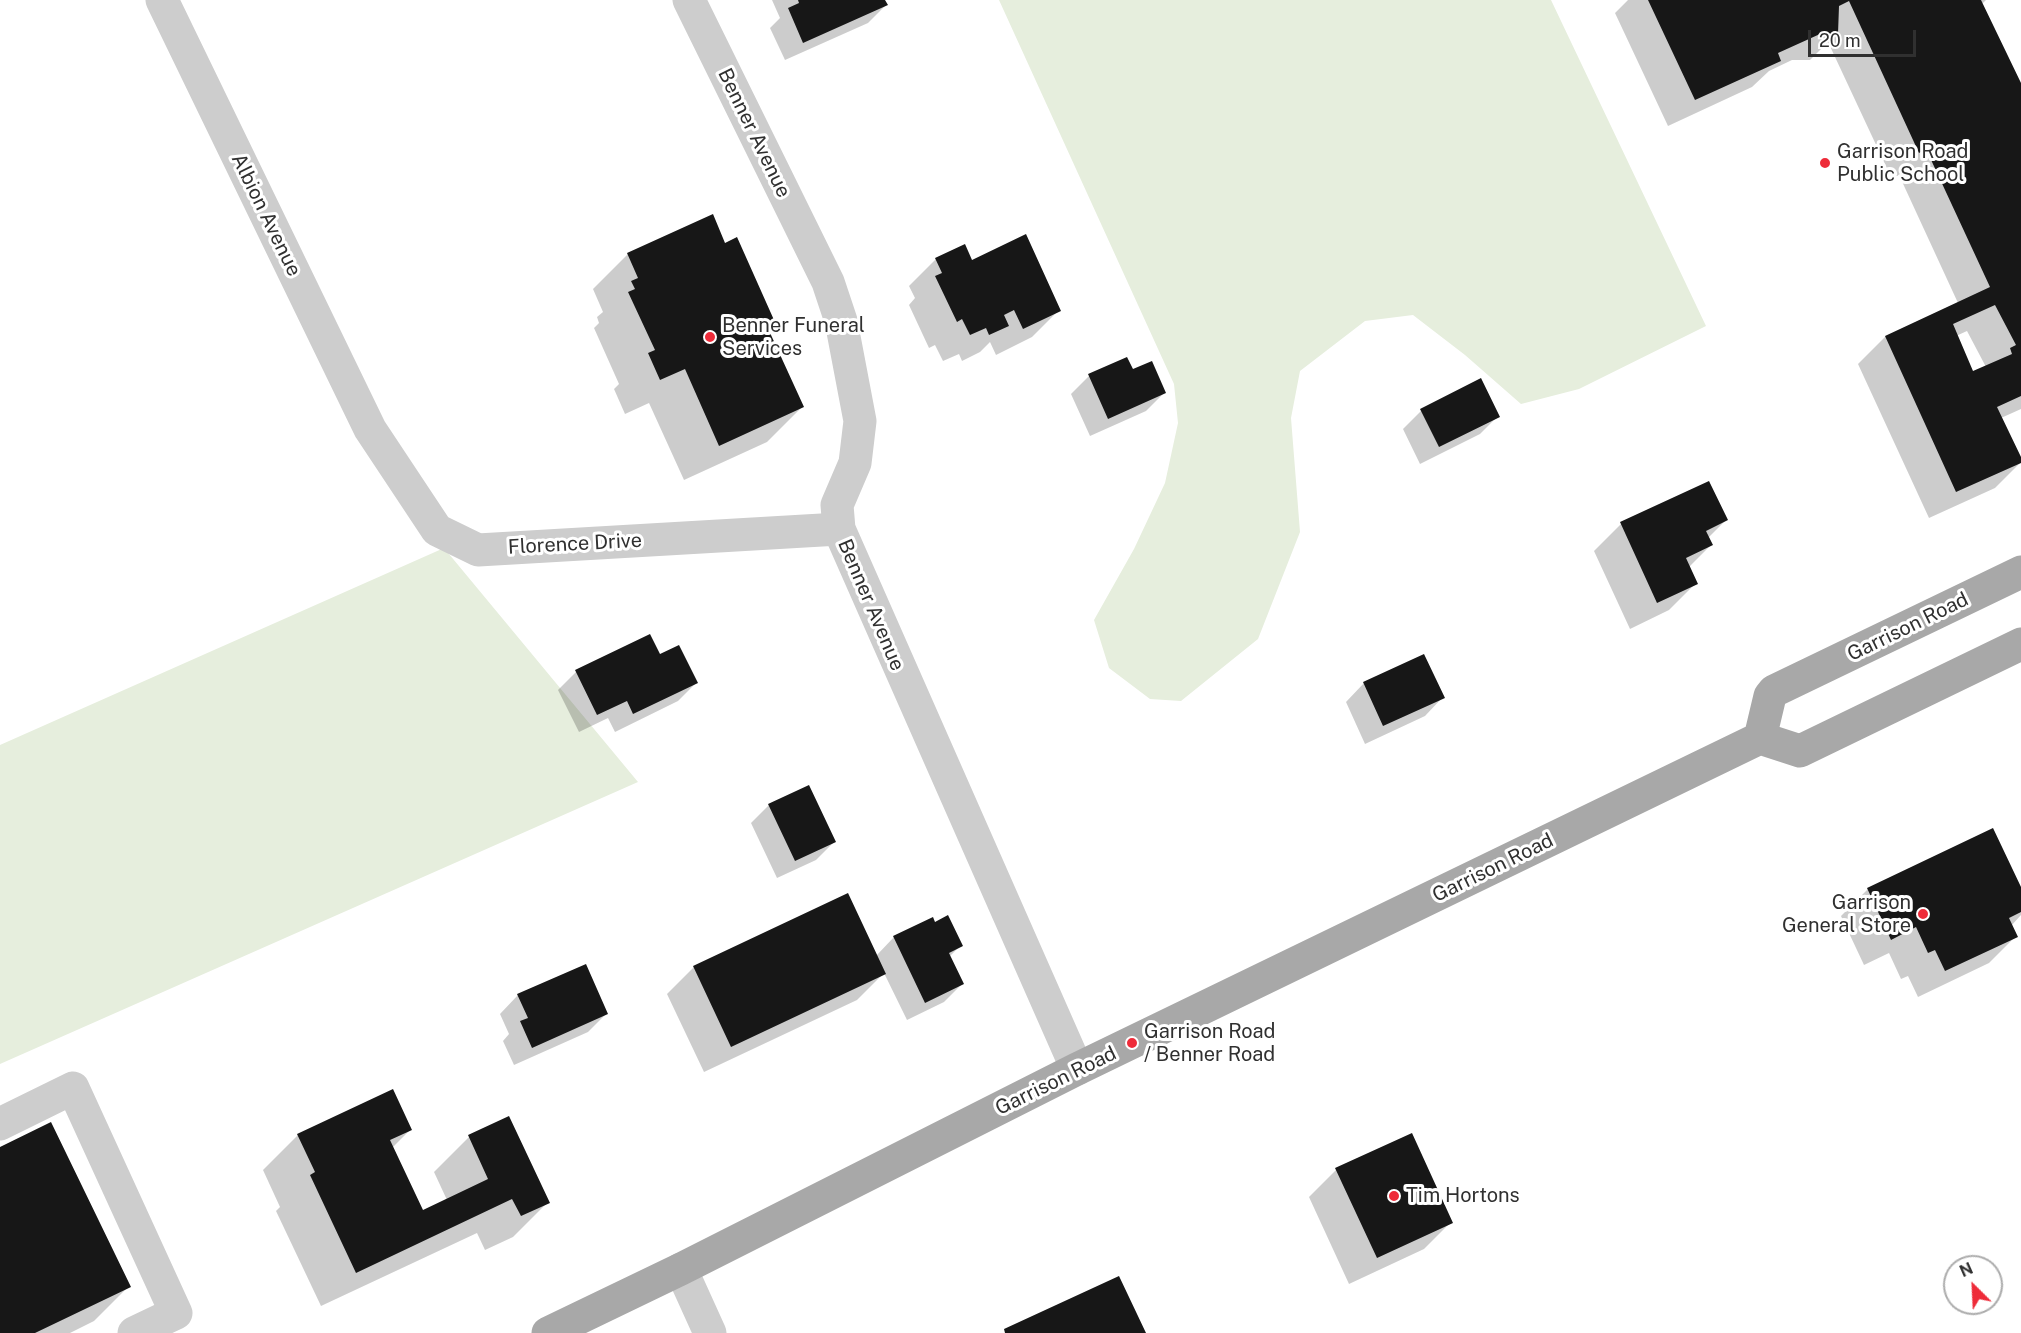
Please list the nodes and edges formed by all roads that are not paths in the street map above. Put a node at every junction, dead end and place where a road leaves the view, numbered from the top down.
1 (162, 0) edge
2 (690, 0) edge
3 (370, 429) joint
4 (839, 529) junction
5 (2021, 572) edge
6 (2021, 644) edge
7 (1760, 738) junction
8 (1077, 1069) junction
9 (0, 1124) edge
10 (681, 1269) junction
11 (134, 1333) edge
12 (548, 1333) edge
13 (710, 1333) edge

1 - 3 street, Albion Avenue
2 - 4 street, Benner Avenue
3 - 4 street, Florence Drive
4 - 8 street, Benner Avenue
5 - 7 main road, Garrison Road
6 - 7 main road
7 - 8 main road, Garrison Road
8 - 10 main road, Garrison Road
9 - 11 street
10 - 12 main road, Garrison Road
10 - 13 street

